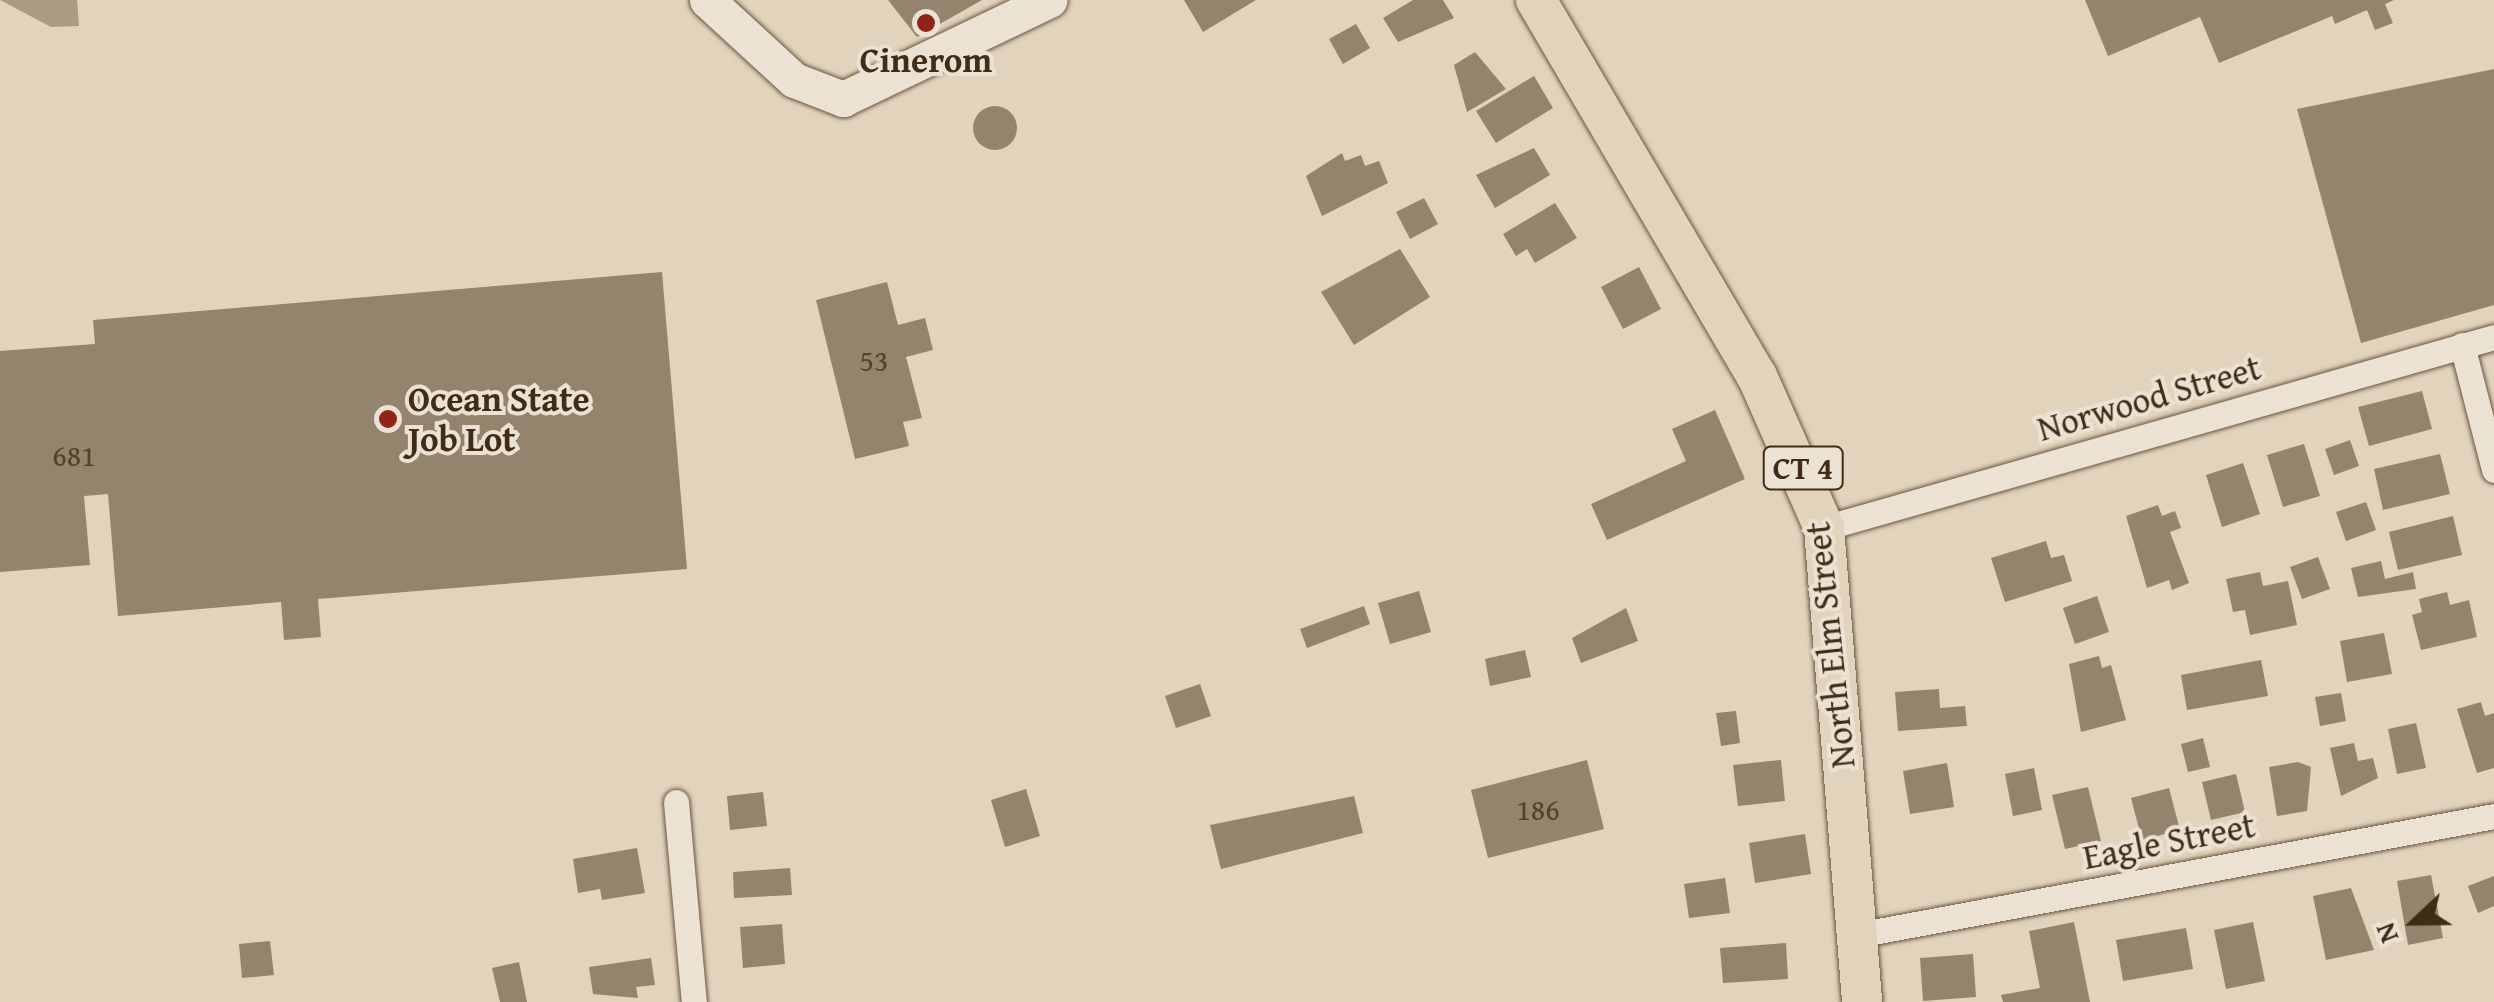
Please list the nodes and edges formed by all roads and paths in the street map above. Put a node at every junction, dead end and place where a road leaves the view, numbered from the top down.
1 (706, 0) edge
2 (1050, 0) edge
3 (1536, 0) edge
4 (2494, 337) edge
5 (2462, 345) junction
6 (2494, 470) edge
7 (1824, 528) junction
8 (676, 802) dead end
9 (2494, 816) edge
10 (1857, 935) junction
11 (694, 1002) edge
12 (1862, 1002) edge

1 - 2 main road
3 - 7 main road, North Elm Street / CT 4
4 - 5 street, Norwood Street
5 - 6 street
5 - 7 street, Norwood Street
7 - 10 main road, North Elm Street / CT 4
8 - 11 street
9 - 10 street, Eagle Street
10 - 12 main road, North Elm Street / CT 4

